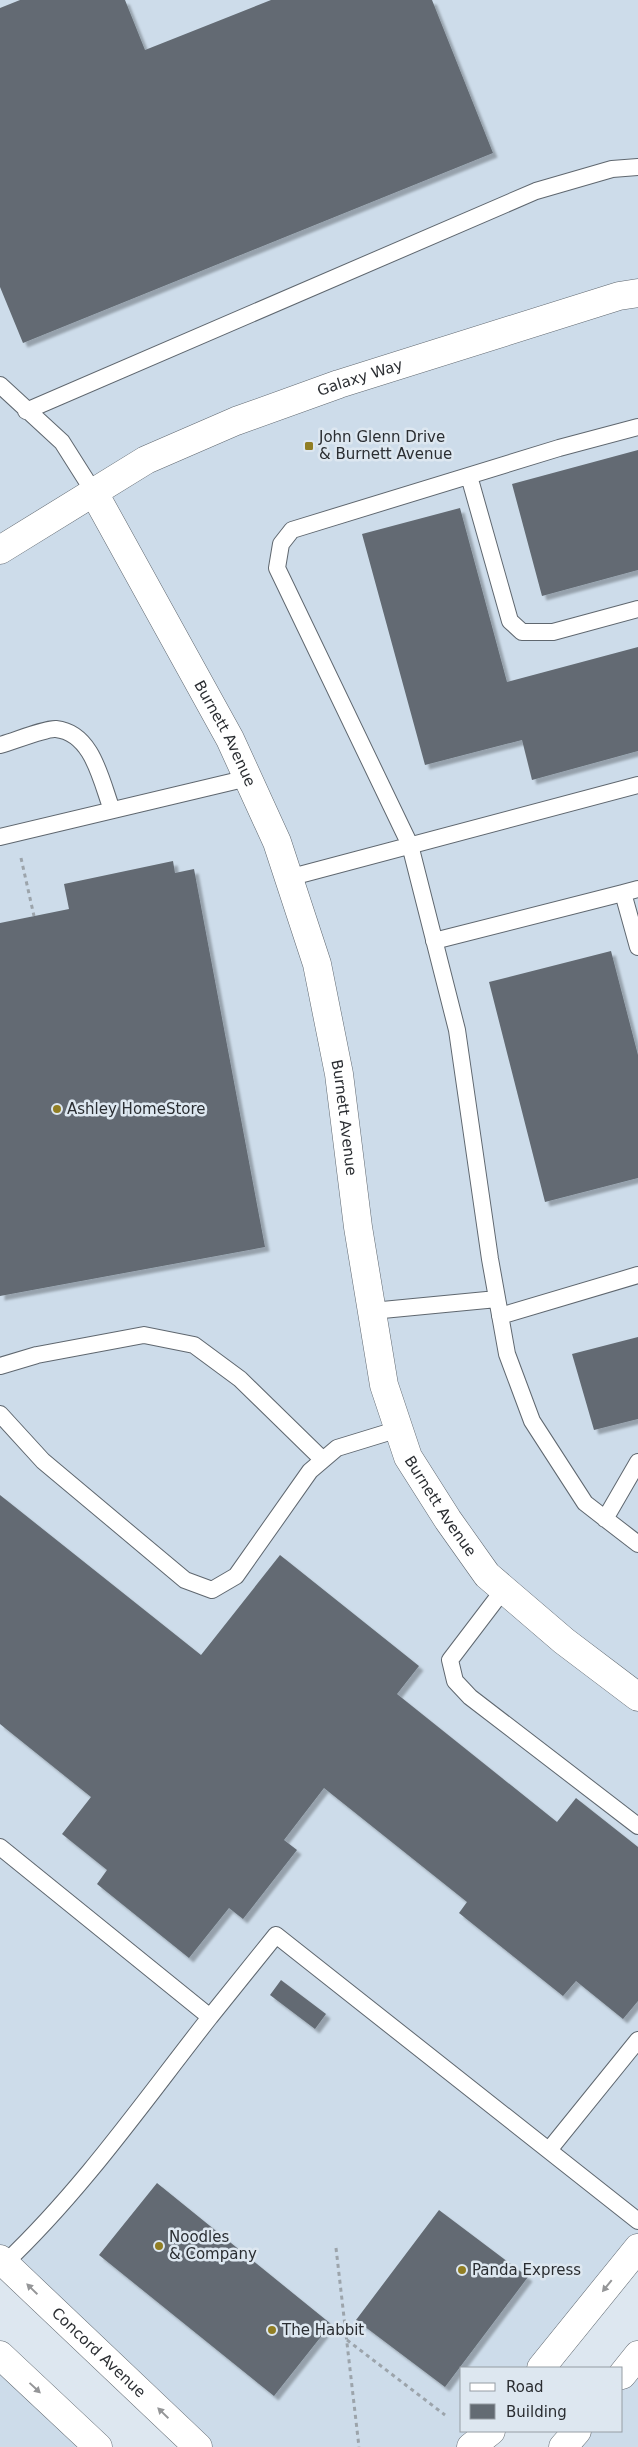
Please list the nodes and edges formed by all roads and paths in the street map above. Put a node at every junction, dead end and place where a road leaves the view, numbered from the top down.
1 (638, 167) edge
2 (638, 293) edge
3 (0, 385) edge
4 (26, 411) junction
5 (638, 427) edge
6 (469, 476) junction
7 (93, 491) junction
8 (0, 550) edge
9 (638, 609) edge
10 (0, 745) edge
11 (248, 778) junction
12 (638, 785) edge
13 (112, 810) junction
14 (8, 835) edge
15 (410, 845) junction
16 (288, 878) junction
17 (631, 891) edge
18 (34, 916) dead end
19 (434, 942) junction
20 (638, 947) edge
21 (638, 1276) edge
22 (497, 1299) junction
23 (372, 1311) junction
24 (500, 1316) junction
25 (0, 1366) edge
26 (0, 1414) edge
27 (399, 1429) junction
28 (324, 1460) junction
29 (638, 1462) edge
30 (605, 1519) junction
31 (638, 1544) edge
32 (504, 1589) junction
33 (638, 1697) edge
34 (638, 1826) edge
35 (0, 1847) edge
36 (210, 2017) junction
37 (638, 2040) edge
38 (549, 2150) junction
39 (638, 2221) edge
40 (336, 2248) dead end
41 (638, 2248) edge
42 (2, 2261) edge
43 (347, 2340) junction
44 (0, 2355) edge
45 (638, 2355) edge
46 (543, 2367) edge
47 (623, 2374) edge
48 (445, 2415) dead end
49 (490, 2432) edge
50 (490, 2432) edge
51 (576, 2432) edge
52 (98, 2447) edge
53 (198, 2447) edge
54 (359, 2447) edge
55 (470, 2447) edge
56 (479, 2447) edge
57 (563, 2447) edge

1 - 4 lane
2 - 7 street, Galaxy Way
3 - 4 lane
4 - 7 lane
5 - 6 lane
6 - 9 lane
6 - 15 lane
7 - 8 street, Galaxy Way
7 - 11 street, Burnett Avenue
10 - 13 lane
11 - 13 lane
11 - 16 street, Burnett Avenue
12 - 15 lane
13 - 14 lane
14 - 18 path
15 - 16 lane
15 - 19 lane
16 - 23 street, Burnett Avenue
17 - 19 lane
17 - 20 lane
19 - 22 lane
21 - 24 lane
22 - 23 lane
22 - 24 lane
23 - 27 street, Burnett Avenue
24 - 30 lane
25 - 28 lane
26 - 28 lane
27 - 28 lane
27 - 32 street, Burnett Avenue
29 - 30 lane
30 - 31 lane
32 - 33 street, Burnett Avenue
32 - 34 lane
35 - 36 lane
36 - 38 lane
36 - 42 lane
37 - 38 lane
38 - 39 lane
40 - 43 path
41 -> 46 street
53 -> 42 street, Concord Avenue
43 - 48 path
43 - 54 path
44 -> 52 street
45 - 47 street
49 - 55 street
50 - 56 street
51 - 57 street

